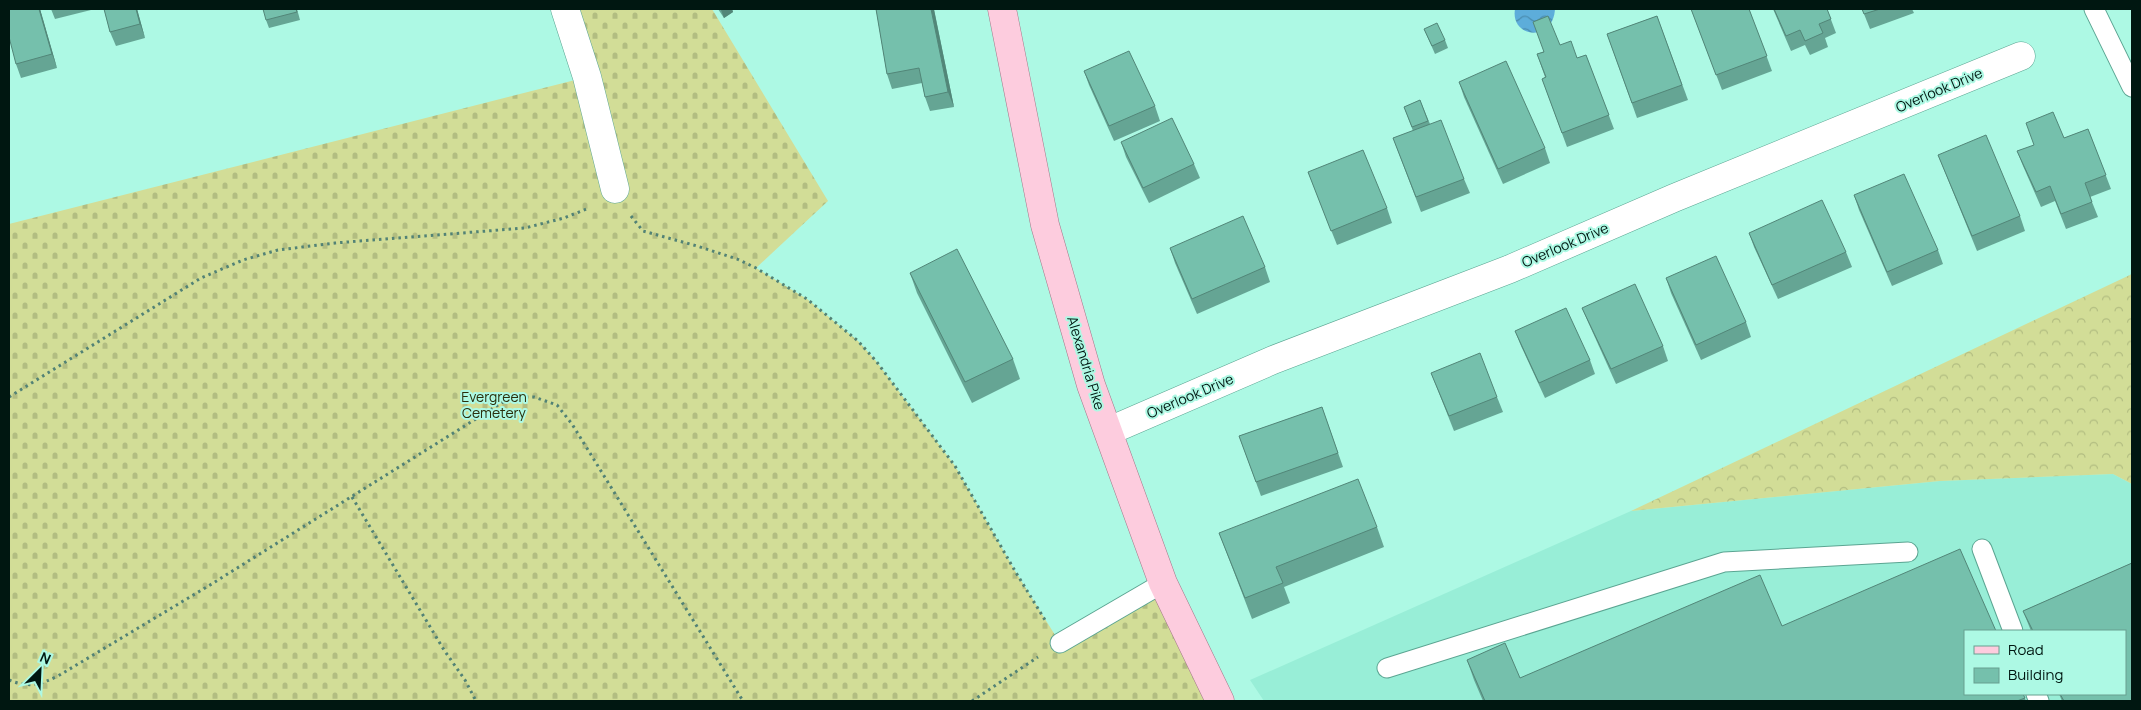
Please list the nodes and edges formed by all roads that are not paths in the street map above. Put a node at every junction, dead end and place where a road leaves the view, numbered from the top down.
1 (565, 9) edge
2 (1002, 9) edge
3 (2094, 9) edge
4 (2021, 56) dead end
5 (2132, 87) edge
6 (615, 189) road end
7 (1109, 431) junction
8 (1982, 549) dead end
9 (1908, 552) dead end
10 (1163, 583) junction
11 (2013, 630) edge
12 (1060, 643) road end
13 (1387, 668) dead end
14 (1220, 701) edge

1 - 6 street
2 - 7 main road, Alexandria Pike
3 - 5 lane
4 - 7 street, Overlook Drive
7 - 10 main road, Alexandria Pike
8 - 11 lane
9 - 13 lane
10 - 12 lane
10 - 14 main road, Alexandria Pike

